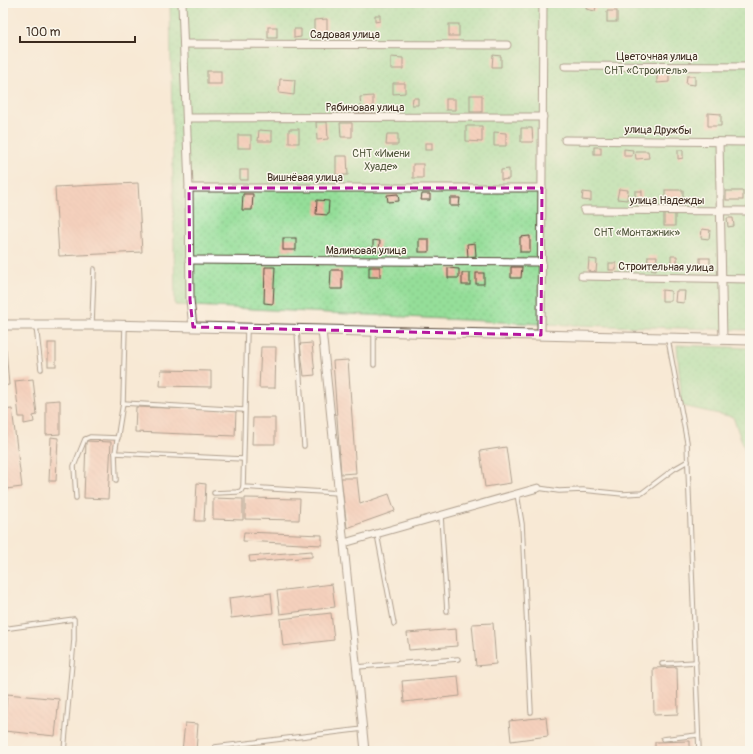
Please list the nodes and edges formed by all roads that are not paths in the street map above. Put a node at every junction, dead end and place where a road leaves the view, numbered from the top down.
1 (182, 3) edge
2 (543, 3) edge
3 (184, 44) junction
4 (506, 45) dead end
5 (565, 66) dead end
6 (750, 67) edge
7 (543, 117) junction
8 (187, 118) junction
9 (565, 140) dead end
10 (719, 142) junction
11 (750, 142) edge
12 (189, 188) junction
13 (542, 188) junction
14 (584, 210) dead end
15 (721, 211) junction
16 (750, 211) edge
17 (189, 260) junction
18 (542, 262) junction
19 (94, 269) dead end
20 (582, 276) dead end
21 (722, 279) junction
22 (750, 280) edge
23 (36, 324) junction
24 (92, 324) junction
25 (3, 325) edge
26 (125, 325) junction
27 (193, 328) junction
28 (247, 329) junction
29 (297, 330) junction
30 (322, 330) junction
31 (374, 331) junction
32 (541, 335) junction
33 (668, 339) junction
34 (723, 339) junction
35 (750, 340) edge
36 (374, 364) dead end
37 (40, 369) dead end
38 (123, 403) junction
39 (244, 410) junction
40 (118, 438) junction
41 (304, 446) dead end
42 (115, 453) junction
43 (243, 459) junction
44 (688, 461) junction
45 (116, 480) dead end
46 (242, 487) junction
47 (538, 488) joint
48 (214, 493) dead end
49 (339, 493) junction
50 (517, 494) junction
51 (76, 498) dead end
52 (441, 516) junction
53 (377, 534) junction
54 (344, 543) junction
55 (447, 611) dead end
56 (394, 624) dead end
57 (3, 629) edge
58 (458, 659) dead end
59 (696, 662) junction
60 (662, 664) dead end
61 (357, 667) junction
62 (531, 712) dead end
63 (363, 729) junction
64 (698, 735) junction
65 (663, 739) dead end
66 (215, 747) dead end
67 (64, 751) edge
68 (365, 751) edge
69 (699, 751) edge

1 - 3 street
2 - 7 street
3 - 4 street, Садовая улица
3 - 8 street
5 - 6 street, Цветочная улица
7 - 8 street, Рябиновая улица
7 - 13 street
8 - 12 street
9 - 10 street, улица Дружбы
10 - 11 street, улица Дружбы
10 - 15 street
12 - 13 street, Вишнёвая улица
12 - 17 street
13 - 18 street
14 - 15 street, улица Надежды
15 - 16 street, улица Надежды
15 - 21 street
17 - 18 street, Малиновая улица
17 - 27 street
18 - 32 street
19 - 24 lane
20 - 21 street, Строительная улица
21 - 22 street, Строительная улица
21 - 34 street
23 - 24 street
23 - 25 street
23 - 37 lane
24 - 26 street
26 - 27 street
26 - 38 lane
27 - 28 street
28 - 29 street
28 - 39 lane
29 - 30 street
29 - 41 lane
30 - 31 street
30 - 49 street
31 - 32 street
31 - 36 lane
32 - 33 street
33 - 34 street
33 - 44 lane
34 - 35 street
38 - 39 lane
38 - 40 lane
39 - 43 lane
40 - 42 lane
40 - 51 lane
42 - 43 lane
42 - 45 lane
43 - 46 lane
44 - 47 lane
44 - 59 lane
46 - 48 lane
46 - 49 lane
47 - 50 street
49 - 54 street
50 - 52 street
50 - 62 lane
52 - 53 street
52 - 55 lane
53 - 54 street
53 - 56 lane
54 - 61 street
57 - 67 lane
58 - 61 lane
59 - 60 lane
59 - 64 lane
61 - 63 street
63 - 66 lane
63 - 68 street
64 - 65 lane
64 - 69 lane

